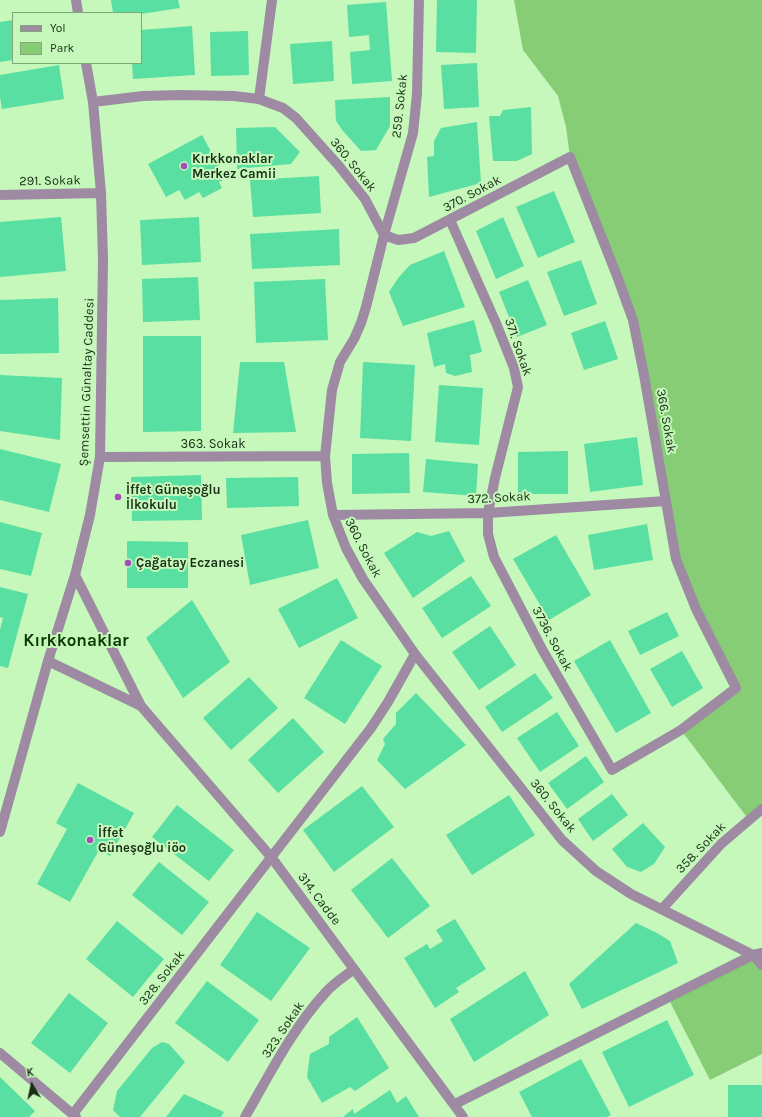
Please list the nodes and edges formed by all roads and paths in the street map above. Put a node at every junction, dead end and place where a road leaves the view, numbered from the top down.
1 (76, 0) edge
2 (272, 0) edge
3 (419, 0) edge
4 (78, 12) edge
5 (86, 64) edge
6 (259, 99) junction
7 (93, 102) junction
8 (570, 157) joint
9 (101, 193) junction
10 (0, 195) edge
11 (450, 220) junction
12 (384, 235) junction
13 (325, 456) junction
14 (100, 457) junction
15 (666, 501) junction
16 (488, 513) junction
17 (333, 515) junction
18 (75, 574) junction
19 (415, 654) junction
20 (48, 661) junction
21 (141, 706) junction
22 (612, 770) joint
23 (762, 809) edge
24 (0, 832) edge
25 (272, 858) junction
26 (662, 909) junction
27 (758, 954) edge
28 (762, 965) edge
29 (354, 969) junction
30 (0, 1053) edge
31 (455, 1104) junction
32 (74, 1116) edge
33 (245, 1117) edge
34 (463, 1117) edge

1 - 4 street
2 - 6 street
3 - 12 street, 259. Sokak
5 - 7 street, Şemsettin Günaltay Caddesi
6 - 7 street, 360. Sokak
6 - 12 street, 360. Sokak
7 - 9 street, Şemsettin Günaltay Caddesi
8 - 11 street, 370. Sokak
8 - 15 street, 366. Sokak
9 - 10 street, 291. Sokak
9 - 14 street, Şemsettin Günaltay Caddesi
11 - 12 street, 370. Sokak
11 - 16 street, 371. Sokak
12 - 13 street, 360. Sokak
13 - 14 street, 363. Sokak
13 - 17 street, 360. Sokak
14 - 18 street, Şemsettin Günaltay Caddesi
15 - 16 street, 372. Sokak
15 - 22 street, 366. Sokak
16 - 17 street, 372. Sokak
16 - 22 street, 3736. Sokak
17 - 19 street, 360. Sokak
18 - 20 street, Şemsettin Günaltay Caddesi
18 - 21 street
19 - 25 street, 328. Sokak
19 - 26 street, 360. Sokak
20 - 21 street
20 - 24 street, Şemsettin Günaltay Caddesi
21 - 25 street, 314. Cadde
23 - 26 street, 358. Sokak
25 - 29 street, 314. Cadde
25 - 32 street, 328. Sokak
26 - 27 street, 360. Sokak
27 - 28 street, 360. Sokak
27 - 31 street
29 - 31 street, 314. Cadde
29 - 33 street, 323. Sokak
30 - 32 street
31 - 34 street, 314. Cadde

